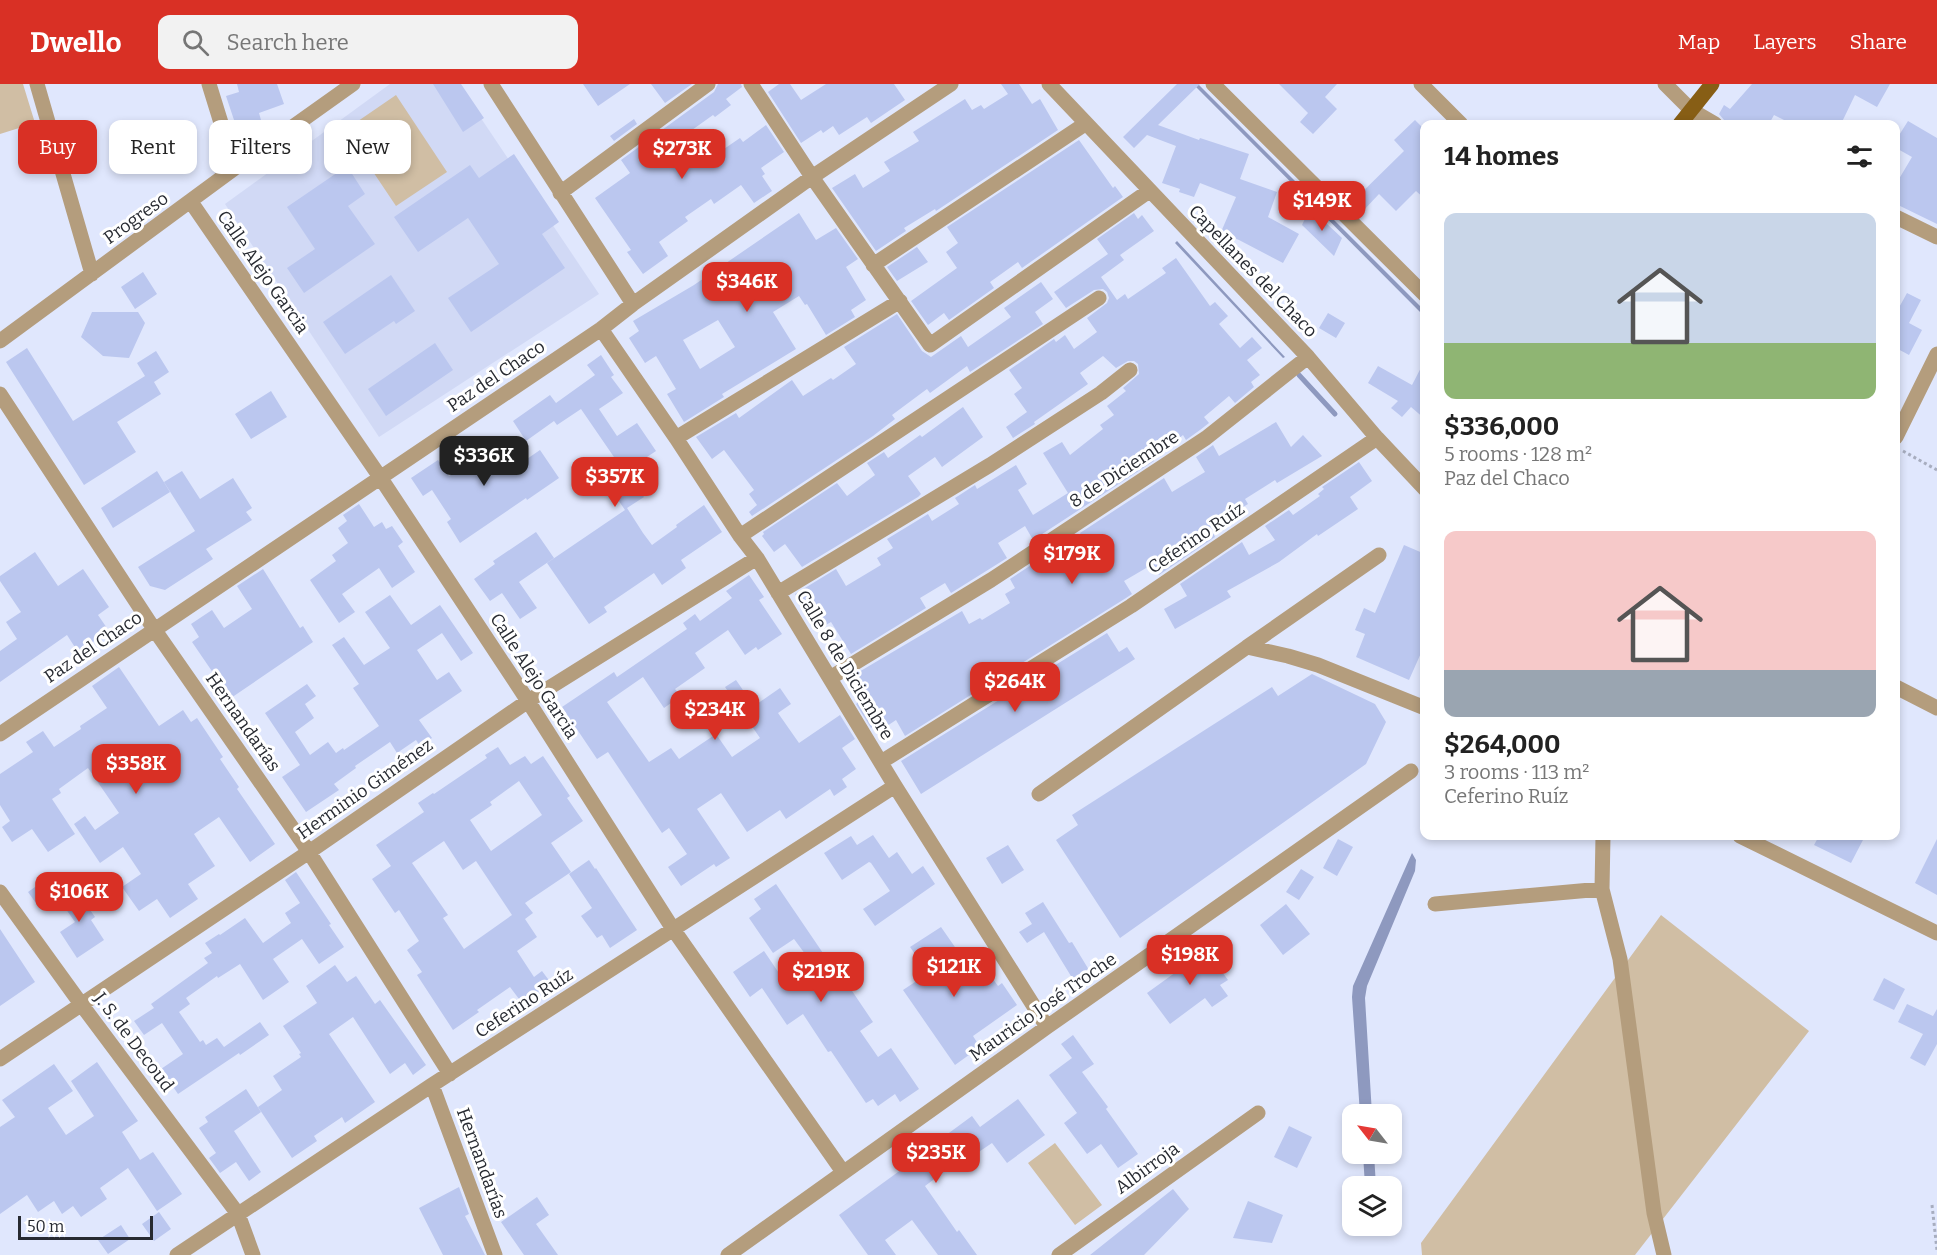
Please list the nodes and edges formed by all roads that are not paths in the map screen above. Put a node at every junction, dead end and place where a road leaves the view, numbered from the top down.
1 (37, 84) edge
2 (209, 84) edge
3 (353, 84) edge
4 (491, 84) edge
5 (708, 84) edge
6 (751, 84) edge
7 (951, 84) edge
8 (1049, 84) edge
9 (1213, 84) edge
10 (1421, 84) edge
11 (1665, 84) edge
12 (1712, 84) edge
13 (1691, 110) junction
14 (220, 120) edge
15 (302, 120) edge
16 (1457, 120) edge
17 (1683, 120) edge
18 (1708, 120) edge
19 (1085, 124) junction
20 (227, 174) edge
21 (812, 177) junction
22 (1149, 191) junction
23 (560, 193) junction
24 (191, 202) junction
25 (1900, 220) edge
26 (1937, 237) edge
27 (873, 265) junction
28 (92, 274) junction
29 (1420, 290) edge
30 (1099, 298) dead end
31 (900, 301) junction
32 (633, 304) junction
33 (601, 329) junction
34 (0, 341) edge
35 (1937, 354) edge
36 (1308, 357) junction
37 (1130, 370) dead end
38 (0, 394) edge
39 (1900, 428) edge
40 (676, 438) junction
41 (1377, 438) junction
42 (380, 477) junction
43 (1420, 484) edge
44 (740, 536) junction
45 (1378, 555) dead end
46 (757, 558) junction
47 (778, 594) junction
48 (154, 628) junction
49 (1247, 647) junction
50 (830, 678) junction
51 (1900, 689) edge
52 (528, 700) junction
53 (1420, 706) edge
54 (1937, 708) edge
55 (0, 734) edge
56 (881, 762) junction
57 (1411, 771) dead end
58 (895, 786) junction
59 (1039, 794) dead end
60 (1603, 840) edge
61 (1748, 840) edge
62 (309, 852) junction
63 (1602, 889) junction
64 (0, 892) edge
65 (1436, 904) dead end
66 (673, 929) junction
67 (1937, 933) edge
68 (81, 1004) junction
69 (1047, 1027) junction
70 (0, 1059) edge
71 (450, 1074) junction
72 (432, 1085) junction
73 (1258, 1113) dead end
74 (843, 1172) junction
75 (238, 1214) junction
76 (177, 1255) edge
77 (253, 1255) edge
78 (495, 1255) edge
79 (728, 1255) edge
80 (1059, 1255) edge
81 (1664, 1255) edge

1 - 28 street
2 - 14 street
3 - 15 street, Progreso
4 - 23 street
5 - 23 street
6 - 21 street
7 - 21 street, Paz del Chaco
8 - 19 street, Capellanes del Chaco
9 - 29 street
10 - 16 street
11 - 13 street
12 - 13 main road
13 - 17 main road
13 - 18 street
19 - 22 street, Capellanes del Chaco
19 - 27 street
20 - 24 street, Progreso
21 - 27 street
21 - 32 street, Paz del Chaco
22 - 31 street
22 - 36 street, Capellanes del Chaco
23 - 32 street
24 - 28 street, Progreso
24 - 42 street, Calle Alejo Garcia
25 - 26 street
27 - 31 street
28 - 34 street, Progreso
30 - 44 street
31 - 40 street
32 - 33 street, Paz del Chaco
33 - 40 street, Calle 8 de Diciembre
33 - 42 street, Paz del Chaco
35 - 39 street
36 - 41 street, Capellanes del Chaco
36 - 50 street, 8 de Diciembre
37 - 47 street
38 - 48 street, Hernandarías
40 - 44 street, Calle 8 de Diciembre
41 - 43 street, Capellanes del Chaco
41 - 56 street, Ceferino Ruíz
42 - 48 street, Paz del Chaco
42 - 52 street, Calle Alejo Garcia
44 - 46 street, Calle 8 de Diciembre
45 - 49 street
46 - 47 street, Calle 8 de Diciembre
46 - 52 street, Herminio Giménez
47 - 50 street, Calle 8 de Diciembre
48 - 55 street, Paz del Chaco
48 - 62 street, Hernandarías
49 - 53 street
49 - 59 street
50 - 56 street, Calle 8 de Diciembre
51 - 54 street
52 - 62 street, Herminio Giménez
52 - 66 street, Calle Alejo Garcia
56 - 58 street, Calle 8 de Diciembre
57 - 69 street, Mauricio José Troche
58 - 66 street, Ceferino Ruíz
58 - 69 street, Calle 8 de Diciembre
60 - 63 street
61 - 67 street
62 - 68 street, Herminio Giménez
62 - 71 street, Hernandarías
63 - 65 street
63 - 81 street
64 - 68 street, J. S. de Decoud
66 - 71 street, Ceferino Ruíz
66 - 74 street, Calle Alejo Garcia
68 - 70 street, Herminio Giménez
68 - 75 street, J. S. de Decoud
69 - 74 street, Mauricio José Troche
71 - 72 street, Ceferino Ruíz
72 - 75 street, Ceferino Ruíz
72 - 78 street, Hernandarías
73 - 80 street, Albirroja
74 - 79 street, Mauricio José Troche
75 - 76 street, Ceferino Ruíz
75 - 77 street, J. S. de Decoud

